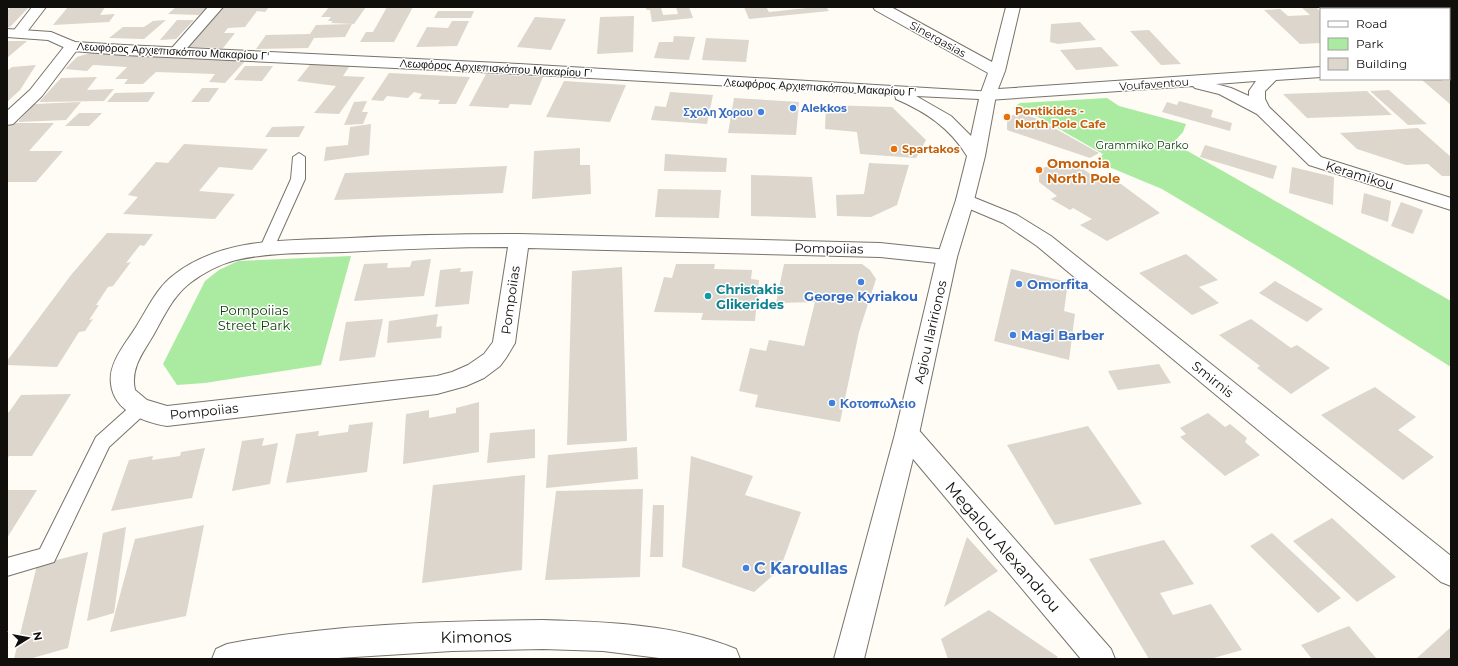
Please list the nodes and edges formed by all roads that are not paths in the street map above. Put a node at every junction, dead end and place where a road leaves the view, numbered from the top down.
1 (39, 7) edge
2 (216, 7) edge
3 (880, 7) edge
4 (1013, 7) edge
5 (13, 34) edge
6 (72, 46) junction
7 (176, 52) junction
8 (996, 71) junction
9 (1320, 72) edge
10 (1272, 76) junction
11 (1191, 82) junction
12 (884, 90) junction
13 (988, 96) junction
14 (1263, 110) junction
15 (7, 120) edge
16 (976, 156) junction
17 (299, 157) dead end
18 (965, 200) junction
19 (1451, 204) edge
20 (519, 241) junction
21 (266, 250) junction
22 (947, 258) junction
23 (140, 408) junction
24 (907, 434) junction
25 (7, 567) edge
26 (1451, 573) edge
27 (227, 659) edge
28 (725, 659) edge
29 (849, 659) edge
30 (1100, 659) edge

1 - 5 street
2 - 7 street
3 - 8 street, Sinergasias
4 - 8 street, Agiou Ilaririonos
5 - 6 street, Λεωφόρος Αρχιεπισκόπου Μακαρίου Γ'
6 - 7 street, Λεωφόρος Αρχιεπισκόπου Μακαρίου Γ'
6 - 15 street
7 - 12 street, Λεωφόρος Αρχιεπισκόπου Μακαρίου Γ'
8 - 13 street, Agiou Ilaririonos
9 - 10 street, Voufaventou
10 - 11 street, Voufaventou
10 - 14 street, Keramikou
11 - 13 street, Voufaventou
11 - 14 street, Keramikou
12 - 13 street, Λεωφόρος Αρχιεπισκόπου Μακαρίου Γ'
12 - 16 street
13 - 16 street, Agiou Ilaririonos
14 - 19 street, Keramikou
16 - 18 street, Agiou Ilaririonos
17 - 21 lane
18 - 22 street, Agiou Ilaririonos
18 - 26 street, Smirnis
20 - 21 street, Pompoiias
20 - 22 street, Pompoiias
20 - 23 street, Pompoiias
21 - 23 street, Pompoiias
22 - 24 street, Agiou Ilaririonos
23 - 25 lane
24 - 29 street, Agiou Ilaririonos
24 - 30 street, Megalou Alexandrou
27 - 28 street, Kimonos

